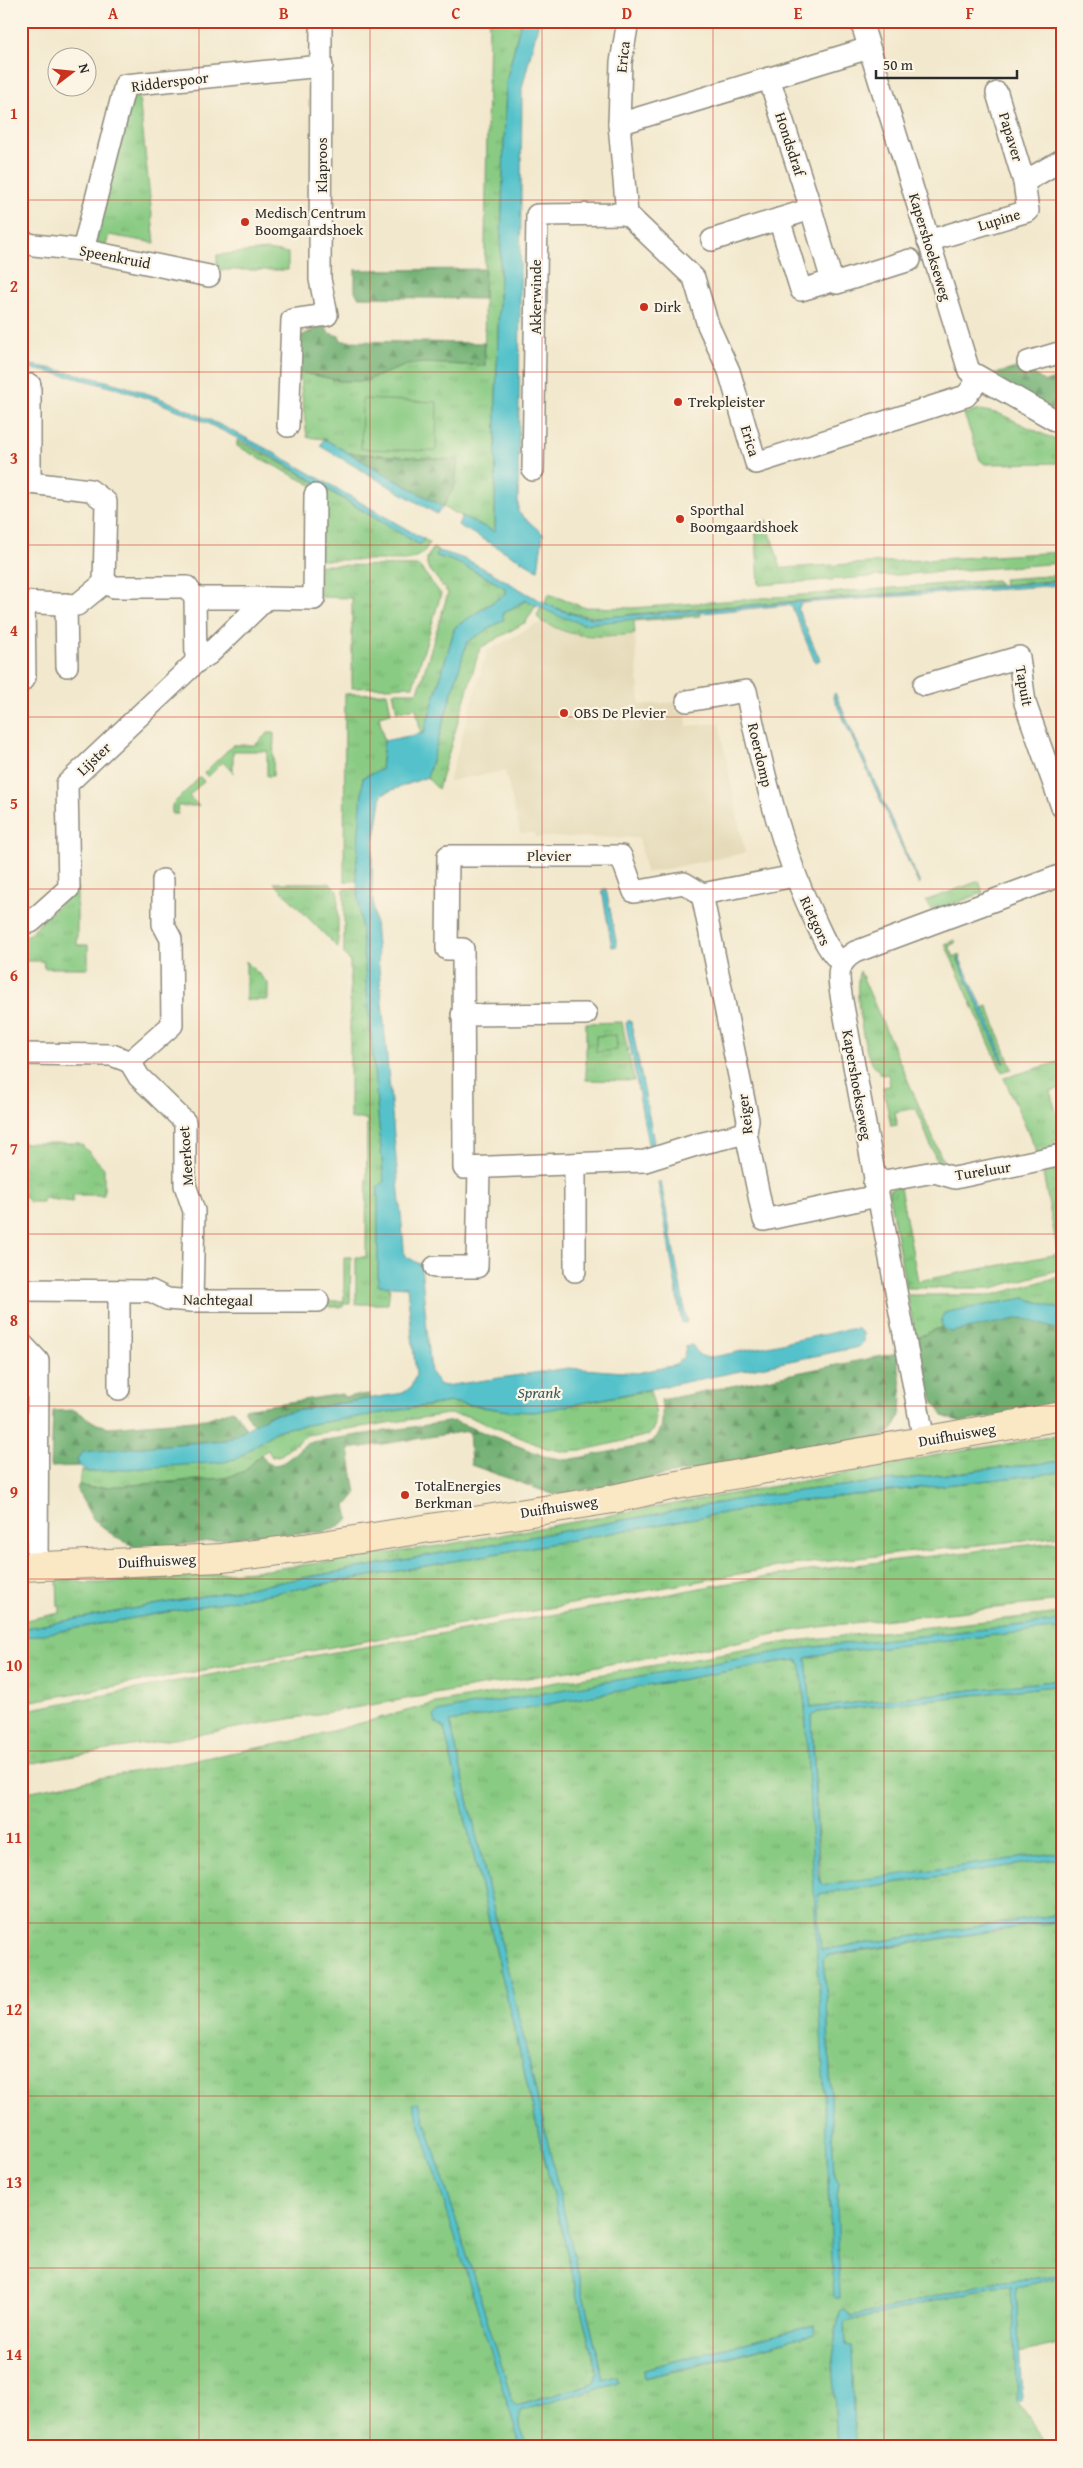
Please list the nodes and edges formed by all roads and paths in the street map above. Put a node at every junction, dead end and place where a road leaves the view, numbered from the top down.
1 (322, 21) edge
2 (628, 21) edge
3 (862, 21) edge
4 (869, 48) junction
5 (322, 66) junction
6 (769, 78) junction
7 (997, 93) dead end
8 (619, 124) junction
9 (1062, 160) edge
10 (1024, 182) junction
11 (811, 209) junction
12 (627, 214) junction
13 (779, 219) junction
14 (712, 240) dead end
15 (928, 241) junction
16 (21, 242) edge
17 (83, 250) junction
18 (910, 260) dead end
19 (209, 276) dead end
20 (832, 281) junction
21 (1062, 352) edge
22 (1028, 362) dead end
23 (980, 378) junction
24 (30, 385) dead end
25 (1062, 424) edge
26 (288, 426) dead end
27 (533, 470) dead end
28 (315, 495) dead end
29 (104, 582) junction
30 (195, 598) junction
31 (267, 598) junction
32 (23, 602) edge
33 (72, 605) junction
34 (196, 662) junction
35 (67, 666) dead end
36 (21, 682) edge
37 (924, 685) dead end
38 (687, 701) dead end
39 (1062, 807) edge
40 (1062, 875) edge
41 (795, 876) junction
42 (162, 880) dead end
43 (702, 894) junction
44 (21, 922) edge
45 (841, 962) junction
46 (586, 1014) dead end
47 (462, 1015) junction
48 (21, 1054) edge
49 (130, 1062) junction
50 (746, 1132) junction
51 (1062, 1156) edge
52 (575, 1164) junction
53 (480, 1168) junction
54 (876, 1190) junction
55 (435, 1267) dead end
56 (574, 1271) dead end
57 (21, 1290) edge
58 (119, 1291) junction
59 (192, 1301) junction
60 (318, 1301) dead end
61 (21, 1343) edge
62 (119, 1389) dead end
63 (1062, 1416) edge
64 (924, 1441) junction
65 (29, 1567) edge

1 - 5 street, Klaproos
2 - 8 street, Erica
3 - 4 street, Kapershoekseweg
4 - 6 street
4 - 15 street, Kapershoekseweg
5 - 17 street, Ridderspoor
5 - 26 street, Klaproos
6 - 8 street
6 - 11 street, Hondsdraf
7 - 10 street, Papaver
8 - 12 street, Erica
9 - 10 street
10 - 15 street, Lupine
11 - 13 street
11 - 20 street, Hondsdraf
12 - 23 street, Erica
12 - 27 street, Akkerwinde
13 - 14 street
13 - 20 street
15 - 23 street, Kapershoekseweg
16 - 17 street, Speenkruid
17 - 19 street, Speenkruid
18 - 20 street
21 - 22 street
23 - 25 street, Kapershoekseweg
24 - 29 street
28 - 31 street
29 - 30 street
29 - 33 street
30 - 31 street
30 - 34 street
31 - 34 street, Lijster
32 - 33 street
32 - 36 street
33 - 35 street
34 - 44 street, Lijster
37 - 39 street, Tapuit
38 - 41 street, Roerdomp
40 - 45 street
41 - 43 street
41 - 45 street, Rietgors
42 - 49 street
43 - 47 street, Plevier
43 - 50 street, Reiger
45 - 54 street, Kapershoekseweg
46 - 47 street
47 - 53 street, Plevier
48 - 49 street
49 - 59 street, Meerkoet
50 - 52 street
50 - 54 street, Reiger
51 - 54 street, Tureluur
52 - 53 street
52 - 56 street
53 - 55 street
54 - 64 street, Kapershoekseweg
57 - 58 street, Nachtegaal
58 - 59 street, Nachtegaal
58 - 62 street
59 - 60 street, Nachtegaal
61 - 65 street
63 - 64 main road, Duifhuisweg
64 - 65 main road, Duifhuisweg

